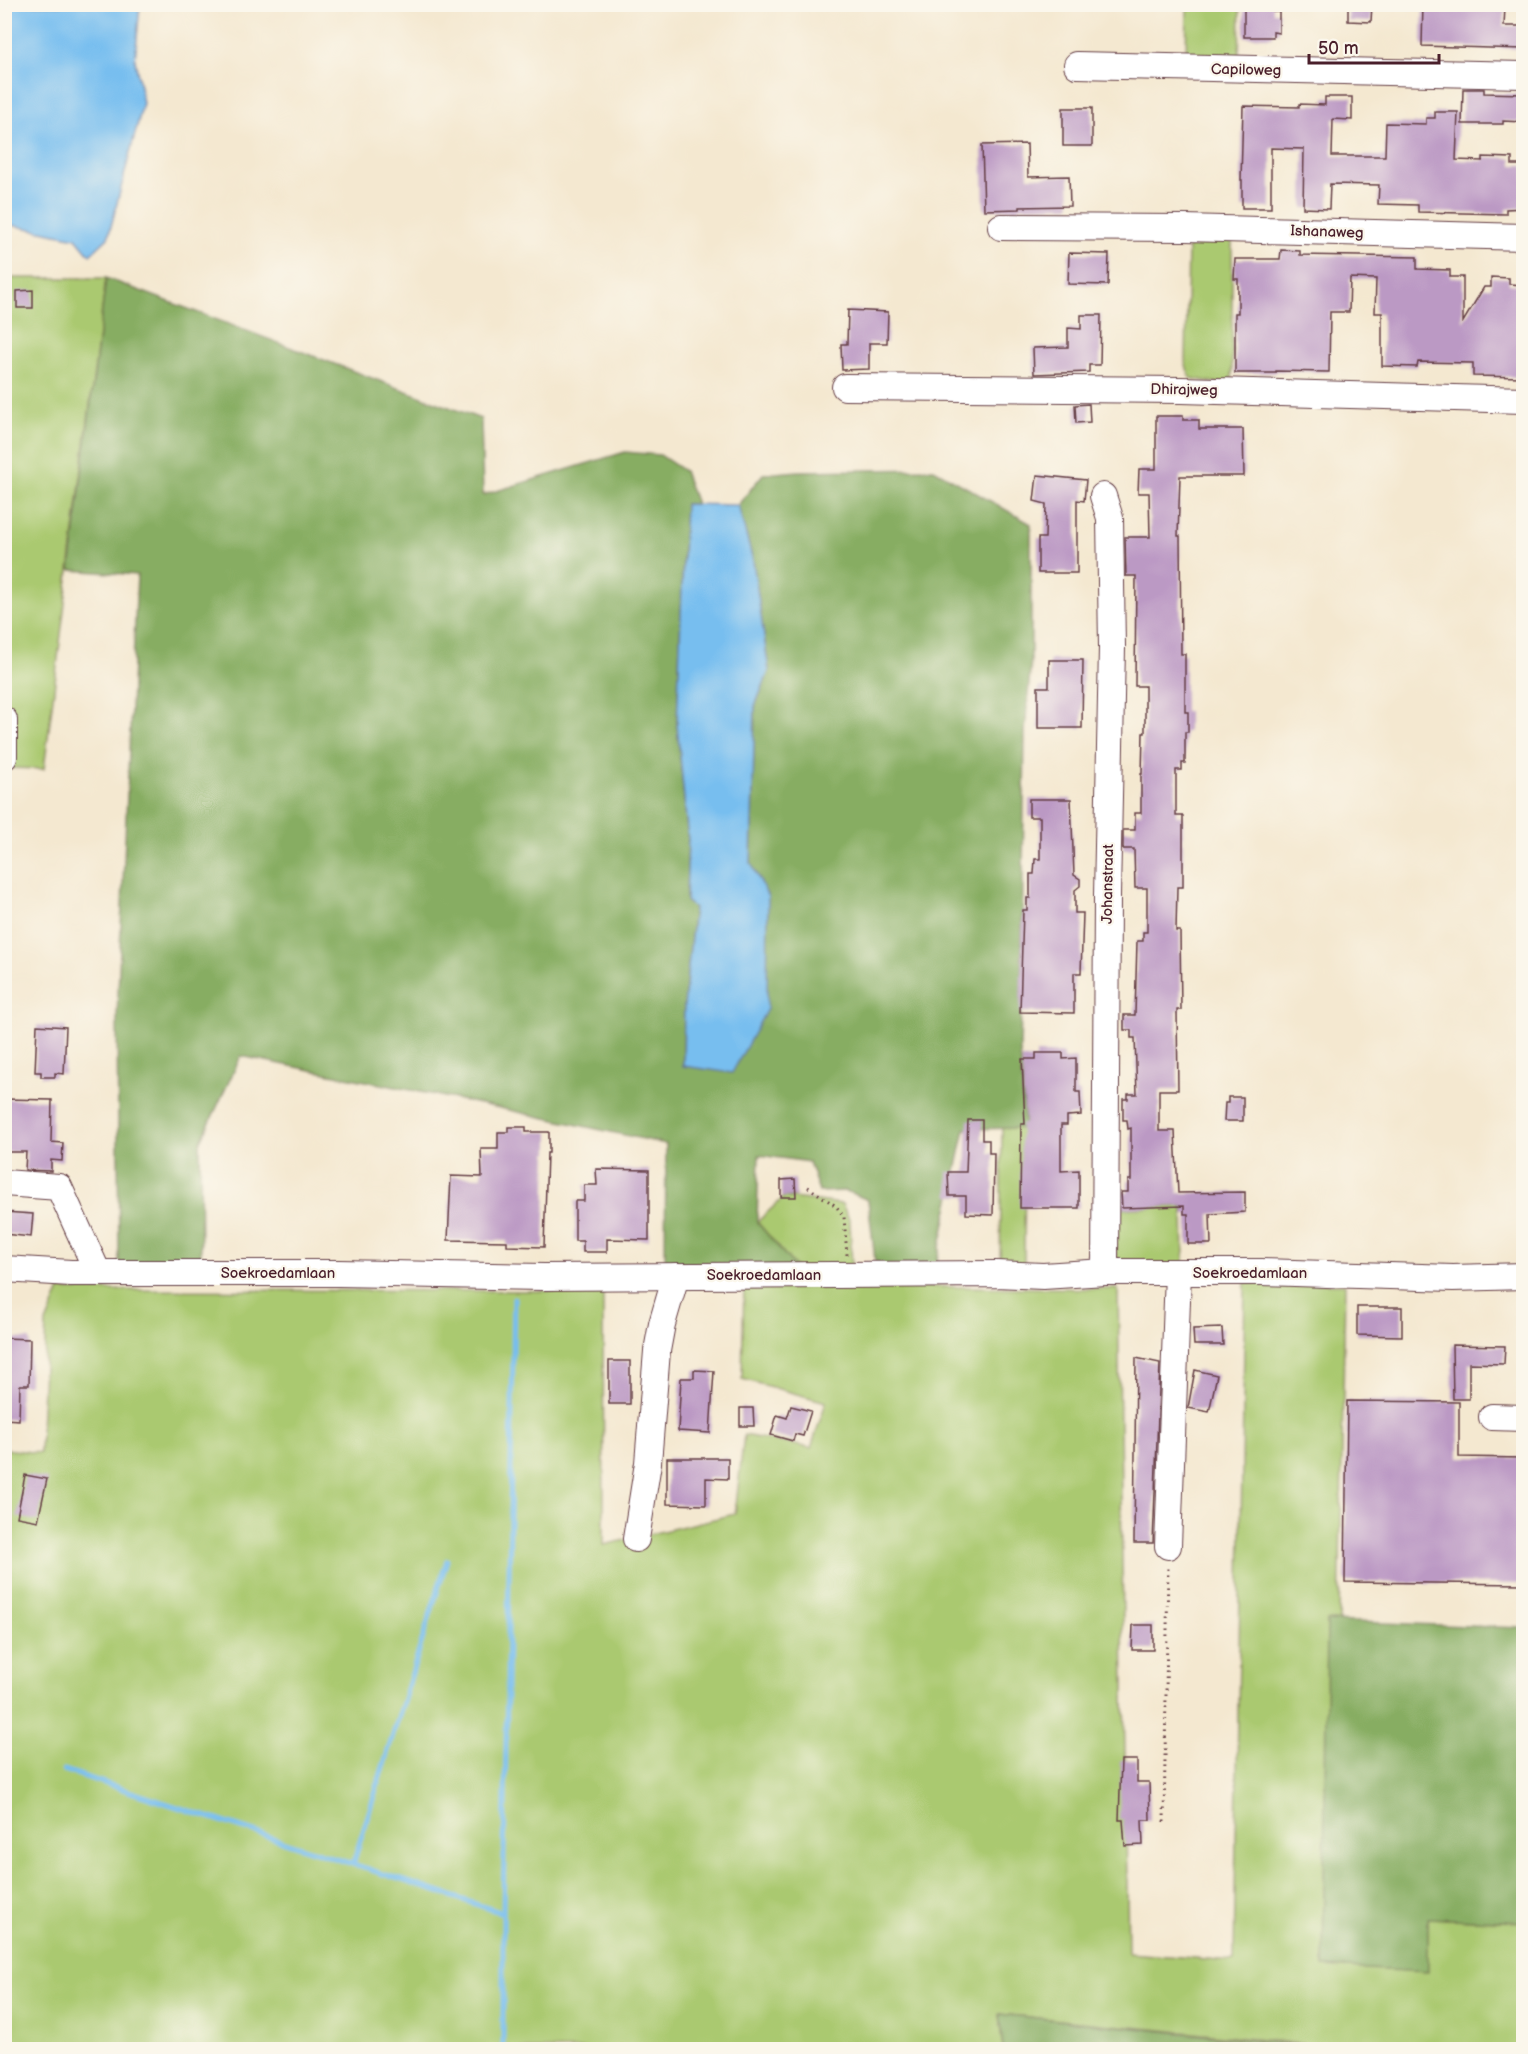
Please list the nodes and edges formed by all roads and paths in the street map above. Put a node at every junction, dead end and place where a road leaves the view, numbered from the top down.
1 (1077, 65) dead end
2 (1524, 75) edge
3 (1001, 227) dead end
4 (1524, 237) edge
5 (845, 387) dead end
6 (1524, 400) edge
7 (1103, 496) dead end
8 (4, 720) edge
9 (4, 757) edge
10 (4, 1183) edge
11 (808, 1187) dead end
12 (4, 1269) edge
13 (1105, 1272) junction
14 (98, 1273) junction
15 (1178, 1273) junction
16 (848, 1275) junction
17 (676, 1276) junction
18 (1524, 1276) edge
19 (1492, 1417) dead end
20 (1524, 1418) edge
21 (636, 1539) dead end
22 (1168, 1546) joint
23 (1164, 1822) dead end

1 - 2 street, Capiloweg
3 - 4 street, Ishanaweg
5 - 6 street, Dhirajweg
7 - 13 street, Johanstraat
8 - 9 street
10 - 14 street
11 - 16 path
12 - 14 street, Soekroedamlaan
13 - 15 street, Soekroedamlaan
13 - 16 street, Soekroedamlaan
14 - 17 street, Soekroedamlaan
15 - 18 street, Soekroedamlaan
15 - 22 street
16 - 17 street, Soekroedamlaan
17 - 21 street
19 - 20 street
22 - 23 path

